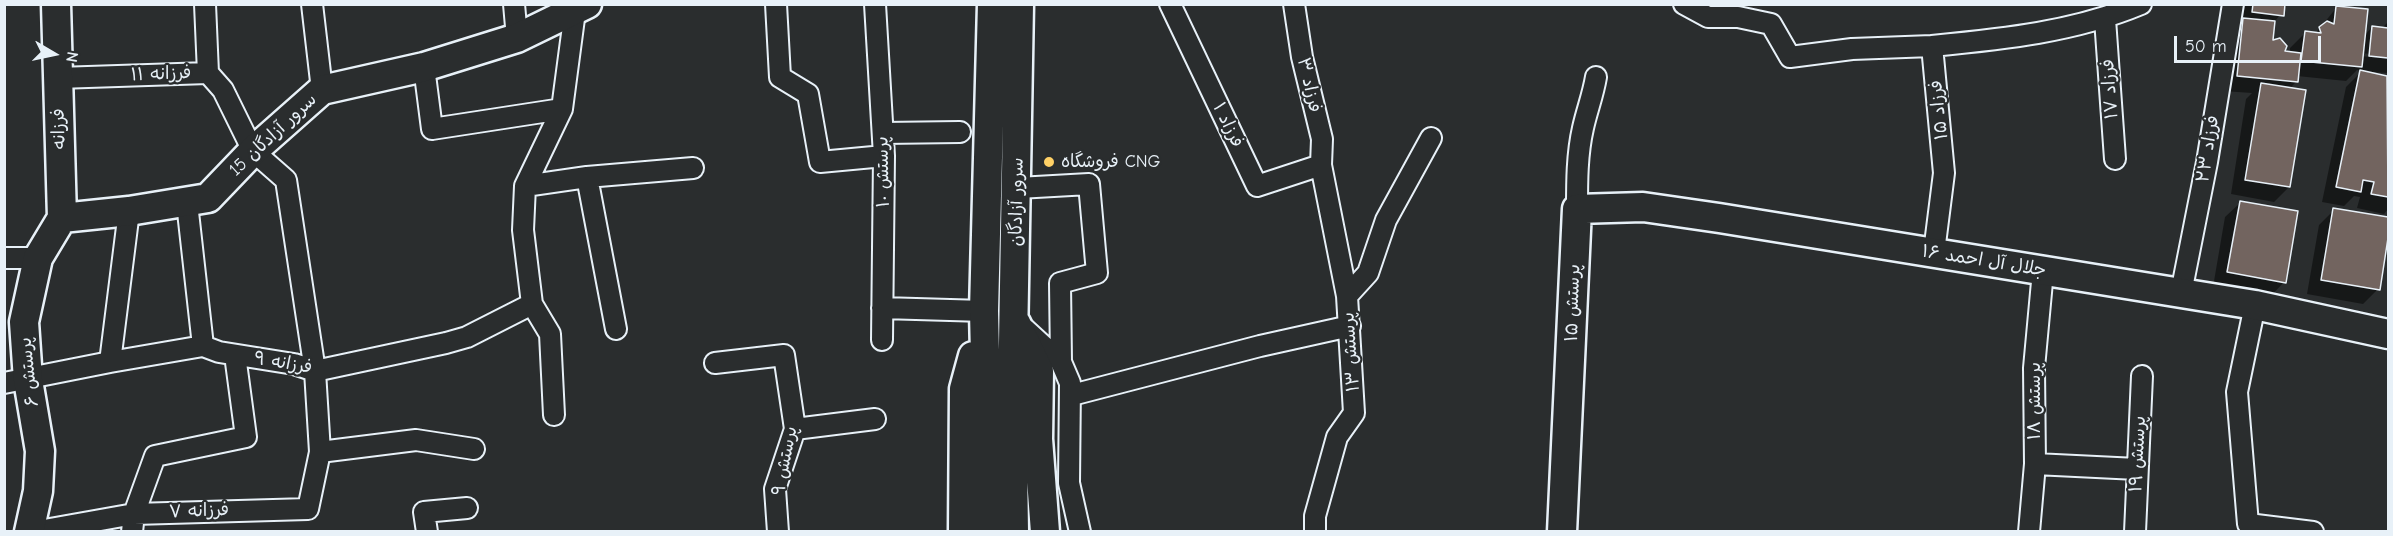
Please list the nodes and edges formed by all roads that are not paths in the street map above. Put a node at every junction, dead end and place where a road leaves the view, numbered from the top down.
1 (56, 4) edge
2 (205, 4) edge
3 (312, 4) edge
4 (514, 4) edge
5 (776, 4) edge
6 (875, 4) edge
7 (992, 4) edge
8 (1019, 4) edge
9 (1170, 4) edge
10 (1294, 4) edge
11 (1684, 4) edge
12 (2141, 4) edge
13 (2233, 4) edge
14 (581, 8) edge
15 (2095, 15) edge
16 (517, 38) junction
17 (1932, 46) junction
18 (424, 66) junction
19 (208, 73) junction
20 (1596, 77) dead end
21 (58, 78) junction
22 (322, 90) junction
23 (562, 109) junction
24 (960, 132) dead end
25 (883, 133) junction
26 (1431, 138) dead end
27 (253, 151) junction
28 (884, 156) junction
29 (2115, 159) dead end
30 (1321, 165) junction
31 (693, 168) dead end
32 (586, 177) junction
33 (525, 186) junction
34 (1018, 188) junction
35 (187, 203) junction
36 (1576, 209) junction
37 (129, 212) junction
38 (62, 218) junction
39 (1934, 252) junction
40 (4, 258) edge
41 (38, 258) junction
42 (2043, 271) junction
43 (2181, 293) junction
44 (1347, 296) junction
45 (532, 304) junction
46 (2255, 305) junction
47 (882, 308) junction
48 (984, 311) junction
49 (1014, 318) junction
50 (1350, 326) junction
51 (616, 329) dead end
52 (2388, 334) edge
53 (882, 340) dead end
54 (203, 346) junction
55 (235, 355) junction
56 (110, 362) junction
57 (1061, 362) junction
58 (715, 363) dead end
59 (315, 371) junction
60 (2142, 376) dead end
61 (16, 381) edge
62 (1072, 395) junction
63 (998, 399) junction
64 (554, 415) dead end
65 (875, 419) dead end
66 (795, 429) junction
67 (474, 449) dead end
68 (320, 452) junction
69 (2035, 464) junction
70 (2137, 470) junction
71 (467, 508) dead end
72 (133, 522) edge
73 (31, 531) edge
74 (427, 531) edge
75 (778, 531) edge
76 (963, 531) edge
77 (989, 531) edge
78 (1014, 531) edge
79 (1045, 531) edge
80 (1080, 531) edge
81 (1315, 531) edge
82 (1562, 531) edge
83 (2029, 531) edge
84 (2135, 531) edge
85 (2313, 531) edge

1 - 21 street, فرزانه
2 - 19 street
3 - 22 street
4 - 16 street
5 - 28 street
6 - 25 street, پرستش ۱۰
7 - 48 street, سرور آزادگان
8 - 34 street, سرور آزادگان
9 - 30 street, فرزاد ۱
10 - 30 street, فرزاد ۳
11 - 17 street
12 - 15 street
13 - 43 street, فرزاد ۲۳
14 - 16 street, سرور آزادگان 15
14 - 23 street
15 - 17 street
15 - 29 street, فرزاد ۱۷
16 - 18 street, سرور آزادگان 15
17 - 39 street, فرزاد ۱۵
18 - 22 street, سرور آزادگان 15
18 - 23 street
19 - 21 street, فرزانه ۱۱
19 - 27 street, فرزانه ۱۱
20 - 36 street, پرستش ۱۵
21 - 38 street, فرزانه
22 - 27 street, سرور آزادگان 15
23 - 33 street
24 - 25 street
25 - 28 street, پرستش ۱۰
26 - 44 street
27 - 35 street, سرور آزادگان 15
27 - 59 street
28 - 47 street, پرستش ۱۰
30 - 44 street, پرستش ۱۳
31 - 32 street
32 - 33 street
32 - 51 street
33 - 45 street
34 - 49 street, سرور آزادگان
34 - 57 street
35 - 37 street, سرور آزادگان 15
35 - 54 street
36 - 39 street, جلال آل احمد ۱۶
36 - 82 street, پرستش ۱۵
37 - 38 street, سرور آزادگان 15
37 - 56 street
38 - 41 street, پرستش ۶
39 - 42 street, جلال آل احمد ۱۶
40 - 41 street
41 - 61 street, پرستش ۶
42 - 43 street, جلال آل احمد ۱۶
42 - 69 street, پرستش ۱۸
43 - 46 street, جلال آل احمد ۱۶
44 - 50 street, پرستش ۱۳
45 - 59 street, فرزانه ۹
45 - 64 street
46 - 52 street, جلال آل احمد ۱۶
46 - 85 street
47 - 48 street
47 - 53 street, پرستش ۱۰
48 - 63 street, سرور آزادگان
48 - 76 street
49 - 57 street
49 - 63 street, سرور آزادگان
49 - 79 street
50 - 62 street
50 - 81 street, پرستش ۱۳
54 - 55 street, فرزانه ۹
54 - 56 street, فرزانه ۹
55 - 59 street, فرزانه ۹
55 - 72 street
56 - 61 street, فرزانه ۹
57 - 62 street
58 - 66 street, پرستش ۹
59 - 68 street
60 - 70 street, پرستش ۱۹
61 - 73 street, پرستش ۶
62 - 80 street
63 - 77 street
63 - 78 street
65 - 66 street
66 - 75 street, پرستش ۹
67 - 68 street
68 - 72 street, فرزانه ۷
69 - 70 street
69 - 83 street, پرستش ۱۸
70 - 84 street, پرستش ۱۹
71 - 74 street
72 - 73 street, فرزانه ۷

